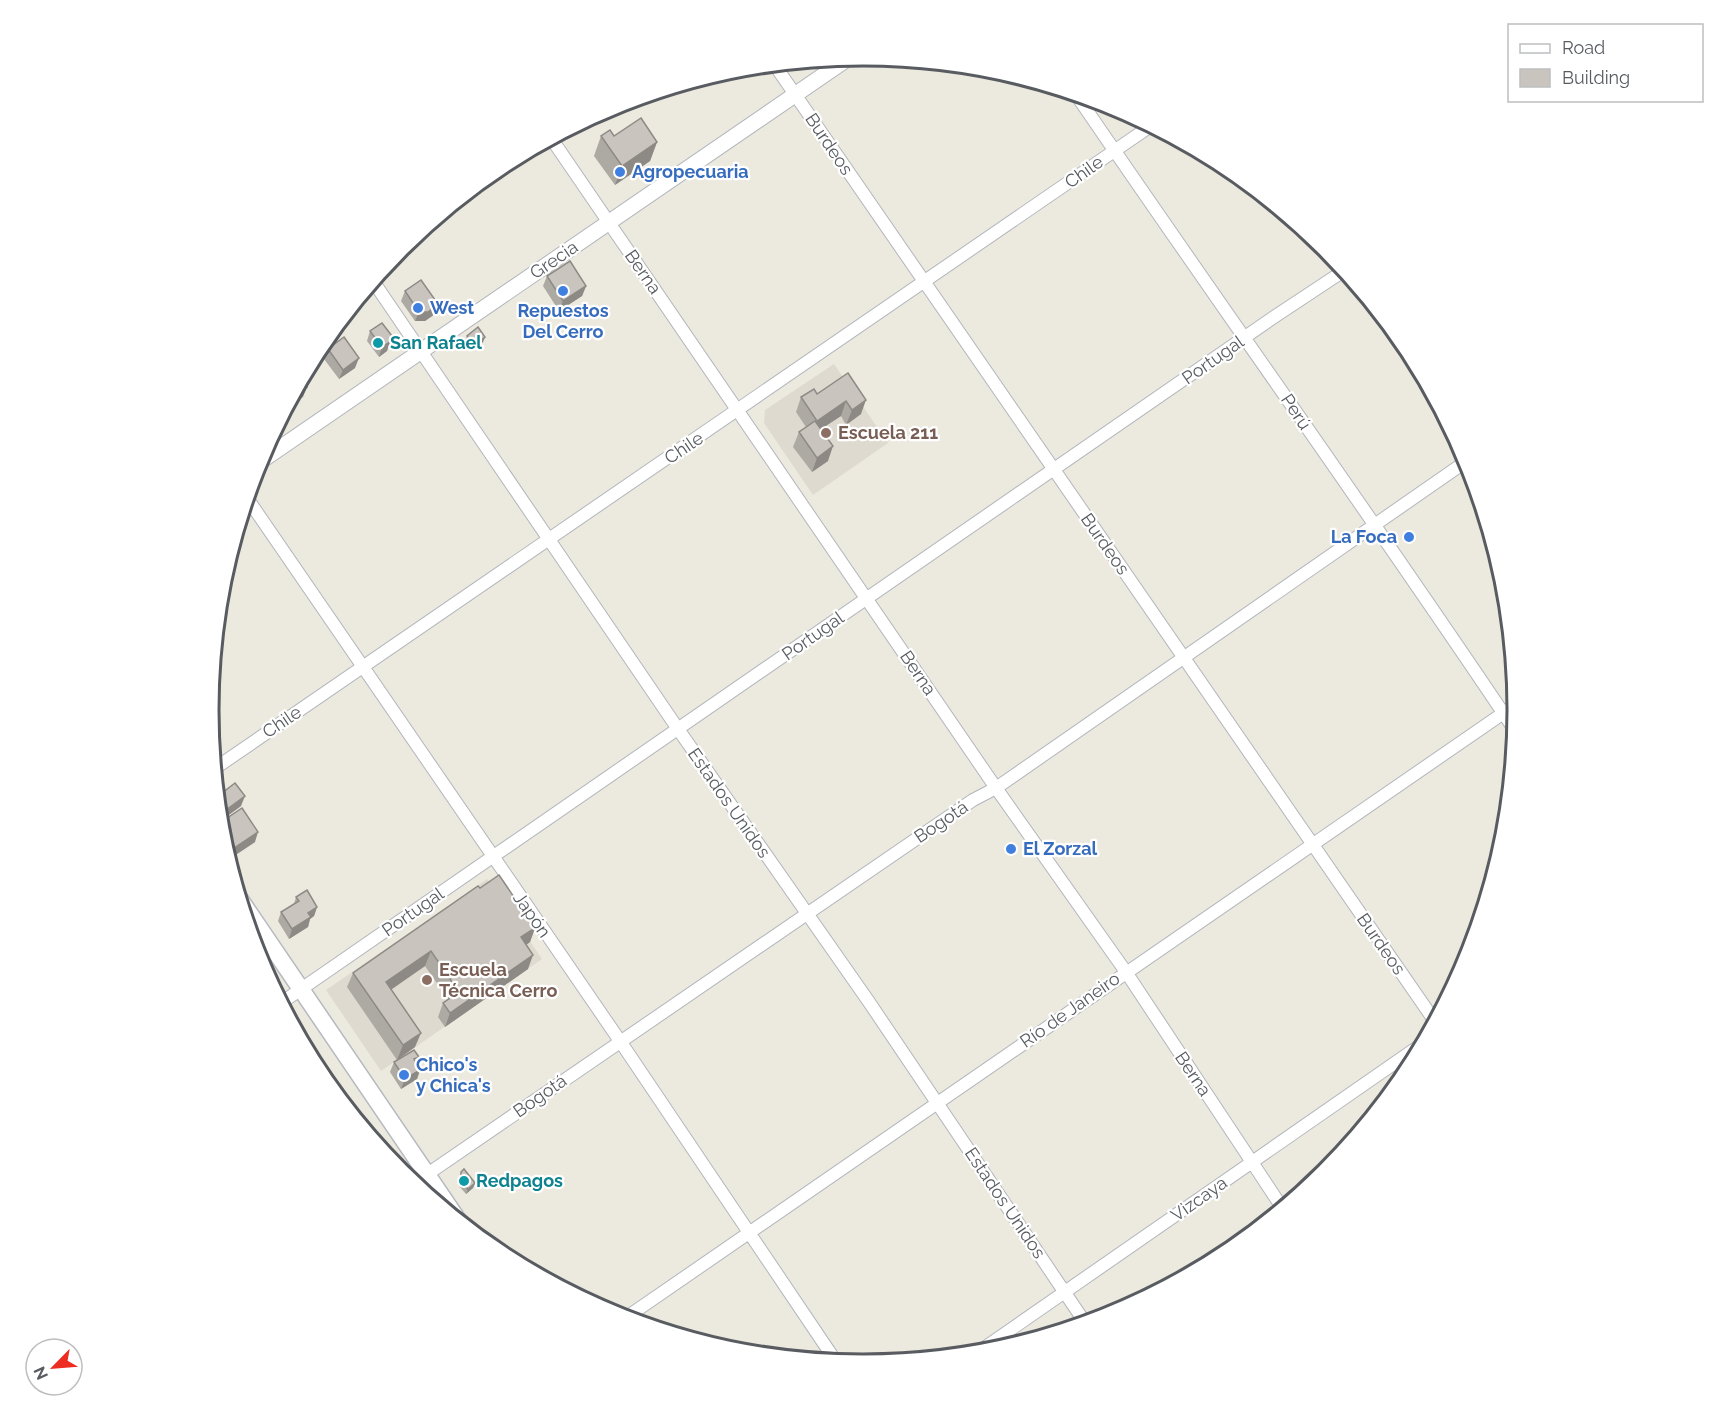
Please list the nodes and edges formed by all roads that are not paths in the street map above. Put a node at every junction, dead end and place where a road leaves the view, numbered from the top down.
1 (836, 67) edge
2 (780, 72) edge
3 (795, 94) junction
4 (1083, 105) edge
5 (1145, 130) edge
6 (555, 144) edge
7 (1114, 151) junction
8 (609, 222) junction
9 (1338, 275) edge
10 (924, 283) junction
11 (378, 288) edge
12 (1246, 338) junction
13 (420, 350) junction
14 (738, 410) junction
15 (273, 453) edge
16 (1459, 465) edge
17 (1054, 470) junction
18 (252, 506) edge
19 (1374, 524) junction
20 (549, 541) junction
21 (867, 598) junction
22 (1183, 658) junction
23 (363, 667) junction
24 (1508, 710) edge
25 (1504, 713) junction
26 (1508, 719) edge
27 (678, 729) junction
28 (221, 764) edge
29 (996, 788) junction
30 (1313, 845) junction
31 (492, 857) junction
32 (806, 913) junction
33 (253, 918) edge
34 (1126, 972) junction
35 (302, 989) junction
36 (287, 999) edge
37 (1431, 1016) edge
38 (620, 1041) junction
39 (1409, 1053) edge
40 (936, 1103) junction
41 (1252, 1162) junction
42 (427, 1174) junction
43 (421, 1178) edge
44 (444, 1199) edge
45 (1279, 1203) edge
46 (749, 1233) junction
47 (1065, 1292) junction
48 (634, 1312) edge
49 (1081, 1317) edge
50 (993, 1342) edge
51 (831, 1354) edge

1 - 3 street, Grecia
2 - 3 street, Burdeos
3 - 8 street, Grecia
3 - 10 street, Burdeos
4 - 7 street, Perú
5 - 7 street, Chile
6 - 8 street, Berna
7 - 10 street, Chile
7 - 12 street, Perú
8 - 13 street, Grecia
8 - 14 street, Berna
9 - 12 street, Portugal
10 - 14 street, Chile
10 - 17 street, Burdeos
11 - 13 street, Estados Unidos
12 - 17 street, Portugal
12 - 19 street, Perú
13 - 15 street, Grecia
13 - 20 street, Estados Unidos
14 - 20 street, Chile
14 - 21 street, Berna
16 - 19 street, Bogotá
17 - 21 street, Portugal
17 - 22 street, Burdeos
18 - 23 street, Japón
19 - 22 street, Bogotá
19 - 25 street, Perú
20 - 23 street, Chile
20 - 27 street, Estados Unidos
21 - 27 street, Portugal
21 - 29 street, Berna
22 - 29 street, Bogotá
22 - 30 street, Burdeos
23 - 28 street, Chile
23 - 31 street, Japón
24 - 25 street, Río de Janeiro
25 - 26 street, Perú
25 - 30 street, Río de Janeiro
27 - 31 street, Portugal
27 - 32 street, Estados Unidos
29 - 32 street, Bogotá
29 - 34 street, Berna
30 - 34 street, Río de Janeiro
30 - 37 street, Burdeos
31 - 35 street, Portugal
31 - 38 street, Japón
32 - 38 street, Bogotá
32 - 40 street, Estados Unidos
33 - 35 main road
34 - 40 street, Río de Janeiro
34 - 41 street, Berna
35 - 36 street, Portugal
35 - 42 main road
38 - 42 street, Bogotá
38 - 46 street, Japón
39 - 41 street, Vizcaya
40 - 46 street, Río de Janeiro
40 - 47 street, Estados Unidos
41 - 45 street, Berna
41 - 47 street, Vizcaya
42 - 43 street, Bogotá
42 - 44 main road
46 - 48 street, Río de Janeiro
46 - 51 street, Japón
47 - 49 street, Estados Unidos
47 - 50 street, Vizcaya

